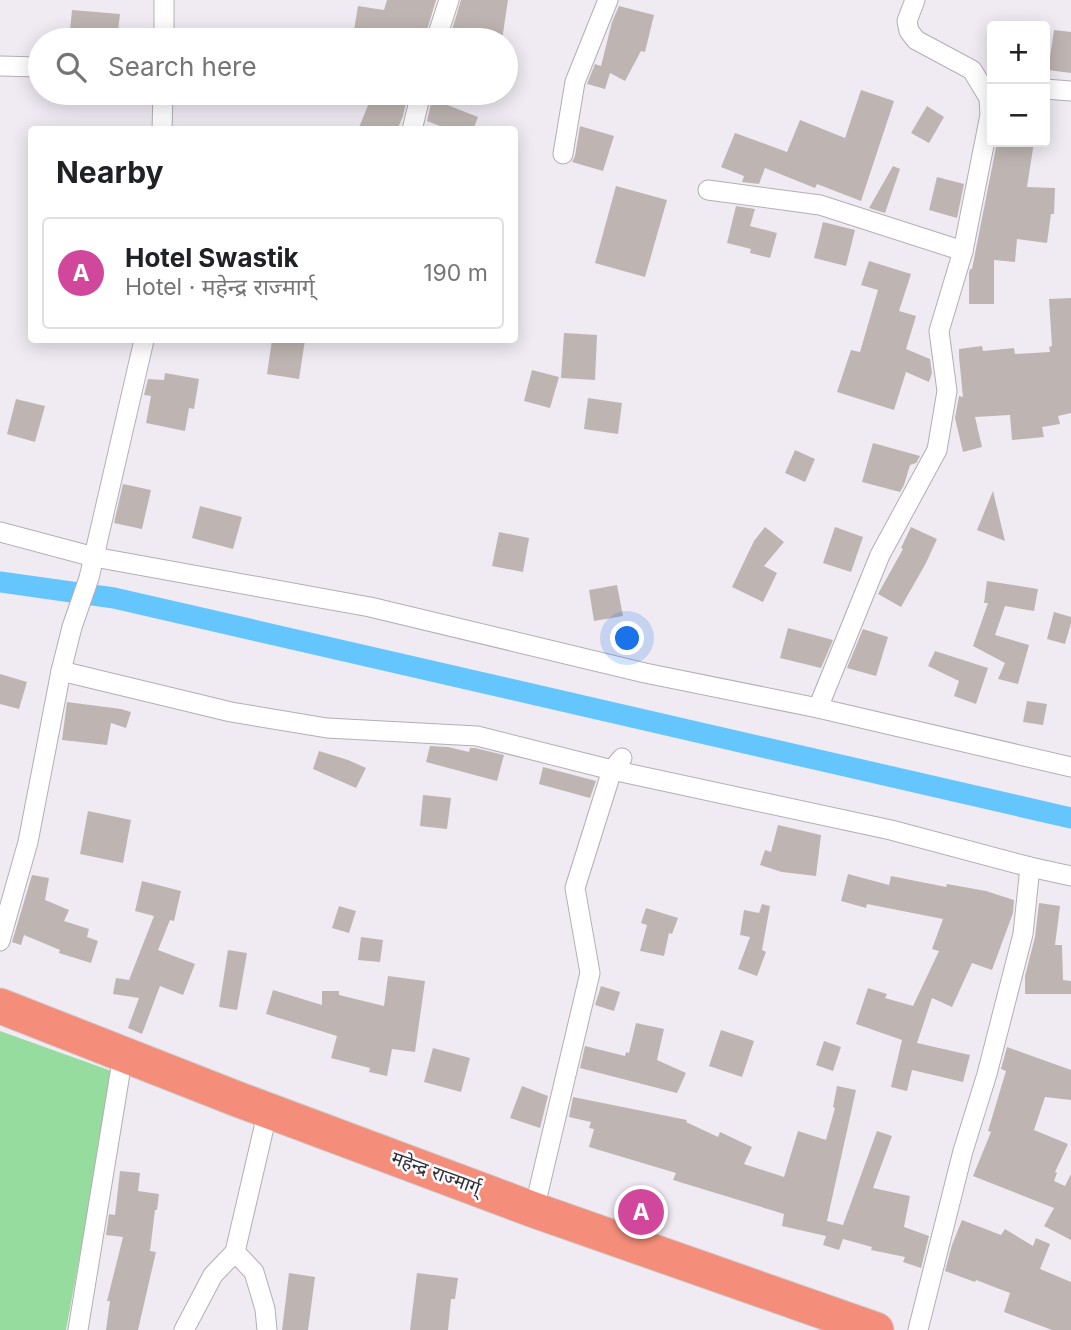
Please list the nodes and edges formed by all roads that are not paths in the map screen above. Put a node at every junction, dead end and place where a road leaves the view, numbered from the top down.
1 (164, 0) edge
2 (449, 0) edge
3 (608, 0) edge
4 (915, 0) edge
5 (164, 28) edge
6 (440, 28) edge
7 (0, 66) edge
8 (28, 67) edge
9 (986, 84) edge
10 (1050, 89) edge
11 (1071, 91) edge
12 (163, 105) edge
13 (418, 105) edge
14 (162, 126) edge
15 (413, 126) edge
16 (563, 154) dead end
17 (708, 190) dead end
18 (963, 251) junction
19 (143, 343) edge
20 (0, 532) edge
21 (94, 557) junction
22 (61, 671) junction
23 (818, 708) junction
24 (617, 764) junction
25 (1071, 767) edge
26 (1030, 867) junction
27 (1071, 876) edge
28 (0, 941) edge
29 (0, 1006) edge
30 (123, 1055) junction
31 (268, 1110) junction
32 (534, 1210) junction
33 (235, 1252) junction
34 (78, 1330) edge
35 (184, 1330) edge
36 (267, 1330) edge
37 (876, 1330) edge
38 (918, 1330) edge

1 - 5 street
2 - 6 street
3 - 16 street
4 - 9 street
7 - 8 street
9 - 18 street
10 - 11 street
12 - 14 street
13 - 15 street
17 - 18 street
18 - 23 street
19 - 21 street
20 - 21 street
21 - 22 street
21 - 23 street
22 - 24 street
22 - 28 street
23 - 25 street
24 - 26 street
24 - 32 street
26 - 27 street
26 - 38 street
29 - 30 highway, महेन्द्र राज्मार्ग्
30 - 31 highway, महेन्द्र राज्मार्ग्
30 - 34 street
31 - 32 highway, महेन्द्र राज्मार्ग्
31 - 33 street
32 - 37 highway, महेन्द्र राज्मार्ग्
33 - 35 street
33 - 36 street

